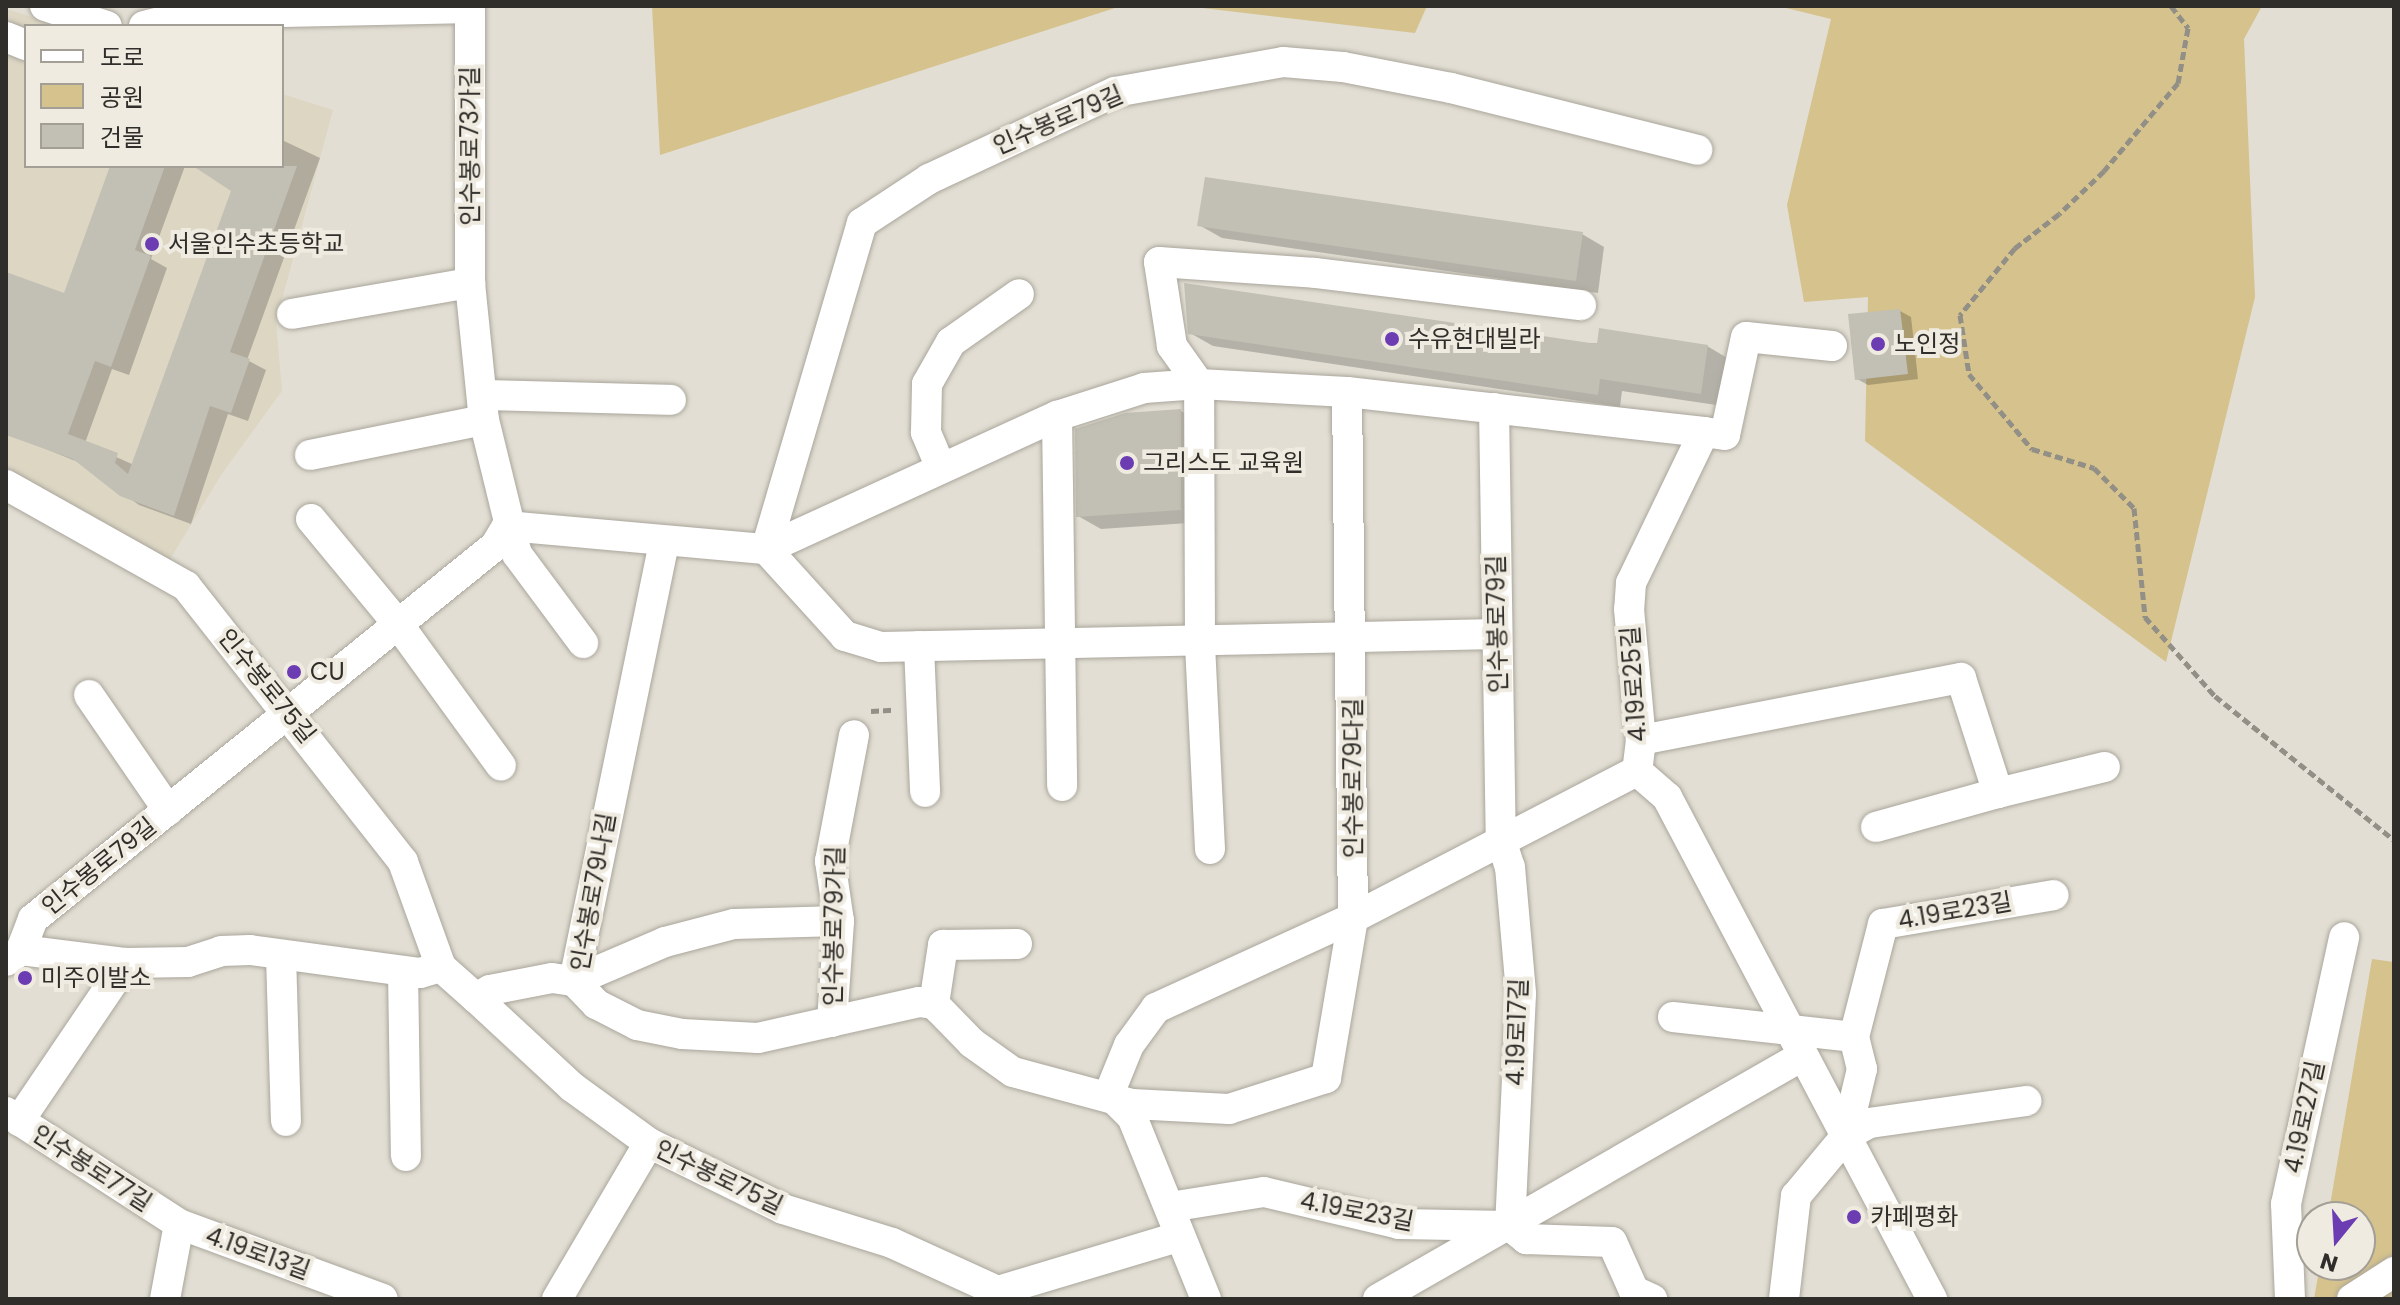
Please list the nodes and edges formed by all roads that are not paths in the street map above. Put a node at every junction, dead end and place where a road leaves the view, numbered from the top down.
1 (45, 6) edge
2 (470, 7) edge
3 (101, 24) edge
4 (152, 24) edge
5 (1697, 150) dead end
6 (470, 283) junction
7 (1019, 294) dead end
8 (1581, 305) dead end
9 (292, 314) dead end
10 (1832, 346) dead end
11 (1199, 384) junction
12 (1347, 392) junction
13 (671, 400) dead end
14 (483, 408) junction
15 (1494, 408) junction
16 (1057, 416) junction
17 (1704, 432) junction
18 (310, 455) dead end
19 (941, 468) junction
20 (6, 485) edge
21 (311, 519) dead end
22 (507, 526) junction
23 (664, 541) junction
24 (766, 549) junction
25 (398, 624) junction
26 (1497, 634) junction
27 (1354, 637) junction
28 (1200, 641) junction
29 (583, 643) dead end
30 (1062, 645) junction
31 (919, 646) junction
32 (89, 695) dead end
33 (290, 712) junction
34 (854, 735) road end
35 (1641, 740) junction
36 (501, 766) dead end
37 (2105, 767) dead end
38 (1637, 771) junction
39 (1062, 786) dead end
40 (925, 792) dead end
41 (1998, 793) junction
42 (168, 810) junction
43 (1876, 827) dead end
44 (1501, 840) junction
45 (1210, 849) dead end
46 (2054, 895) dead end
47 (1353, 918) junction
48 (839, 921) junction
49 (2344, 937) dead end
50 (1017, 944) dead end
51 (14, 955) edge
52 (281, 955) junction
53 (126, 963) junction
54 (441, 967) junction
55 (403, 971) junction
56 (574, 981) junction
57 (476, 998) junction
58 (934, 1004) junction
59 (1673, 1017) dead end
60 (832, 1022) junction
61 (1854, 1037) junction
62 (1795, 1044) junction
63 (1109, 1094) junction
64 (2026, 1101) dead end
65 (12, 1116) edge
66 (286, 1121) dead end
67 (1846, 1136) junction
68 (649, 1143) junction
69 (406, 1156) dead end
70 (1170, 1207) junction
71 (179, 1224) junction
72 (1510, 1226) junction
73 (1178, 1237) junction
74 (2394, 1272) edge
75 (1008, 1294) edge
76 (165, 1299) edge
77 (383, 1299) edge
78 (557, 1299) edge
79 (1206, 1299) edge
80 (1378, 1299) edge
81 (1652, 1299) edge
82 (1784, 1299) edge
83 (1932, 1299) edge
84 (2290, 1299) edge
85 (2352, 1299) edge

1 - 3 street
2 - 4 street
2 - 6 street, 인수봉로73가길
5 - 24 street, 인수봉로79길
6 - 9 street
6 - 14 street, 인수봉로73가길
7 - 19 street
8 - 11 street
10 - 17 street
11 - 12 street
11 - 16 street
11 - 28 street
12 - 15 street
12 - 27 street
13 - 14 street
14 - 18 street
14 - 22 street, 인수봉로73가길
15 - 17 street
15 - 26 street, 인수봉로79길
16 - 19 street
16 - 30 street
17 - 35 street, 4.19로25길
19 - 24 street
20 - 33 street, 인수봉로75길
21 - 25 street
22 - 23 street
22 - 25 street, 인수봉로79길
22 - 29 street
23 - 24 street
23 - 56 street, 인수봉로79나길
24 - 31 street
25 - 33 street, 인수봉로79길
25 - 36 street
26 - 27 street
26 - 44 street, 인수봉로79길
27 - 28 street
27 - 47 street, 인수봉로79다길
28 - 30 street
28 - 45 street
30 - 31 street
30 - 39 street
31 - 40 street
32 - 42 street, 인수봉로79길
33 - 42 street, 인수봉로79길
33 - 54 street, 인수봉로75길
34 - 48 street, 인수봉로79가길
35 - 38 street, 4.19로25길
35 - 41 street
37 - 41 street
38 - 44 street
38 - 62 street, 4.19로25길
41 - 43 street
42 - 51 street, 인수봉로79길
44 - 47 street
44 - 72 street, 4.19로17길
46 - 61 street, 4.19로23길
47 - 63 street
47 - 63 street
48 - 56 street, 인수봉로79나길
48 - 60 street, 인수봉로79가길
49 - 84 street, 4.19로27길
50 - 58 street
51 - 53 street
52 - 53 street
52 - 55 street
52 - 66 street
53 - 65 street
54 - 55 street
54 - 57 street
55 - 69 street
56 - 57 street
56 - 60 street, 인수봉로79가길
57 - 68 street, 인수봉로75길
58 - 60 street, 인수봉로79가길
58 - 63 street
59 - 62 street
61 - 62 street
61 - 67 street, 4.19로23길
62 - 67 street, 4.19로25길
62 - 72 street
63 - 70 street
64 - 67 street, 4.19로23길
65 - 71 street, 인수봉로77길
67 - 82 street, 4.19로23길
67 - 83 street, 4.19로25길
68 - 75 street, 인수봉로75길
68 - 78 street
70 - 72 street, 4.19로23길
70 - 73 street
71 - 76 street
71 - 77 street, 4.19로13길
72 - 80 street
72 - 81 street, 4.19로23길
73 - 75 street, 인수봉로75길
73 - 79 street
74 - 85 street

